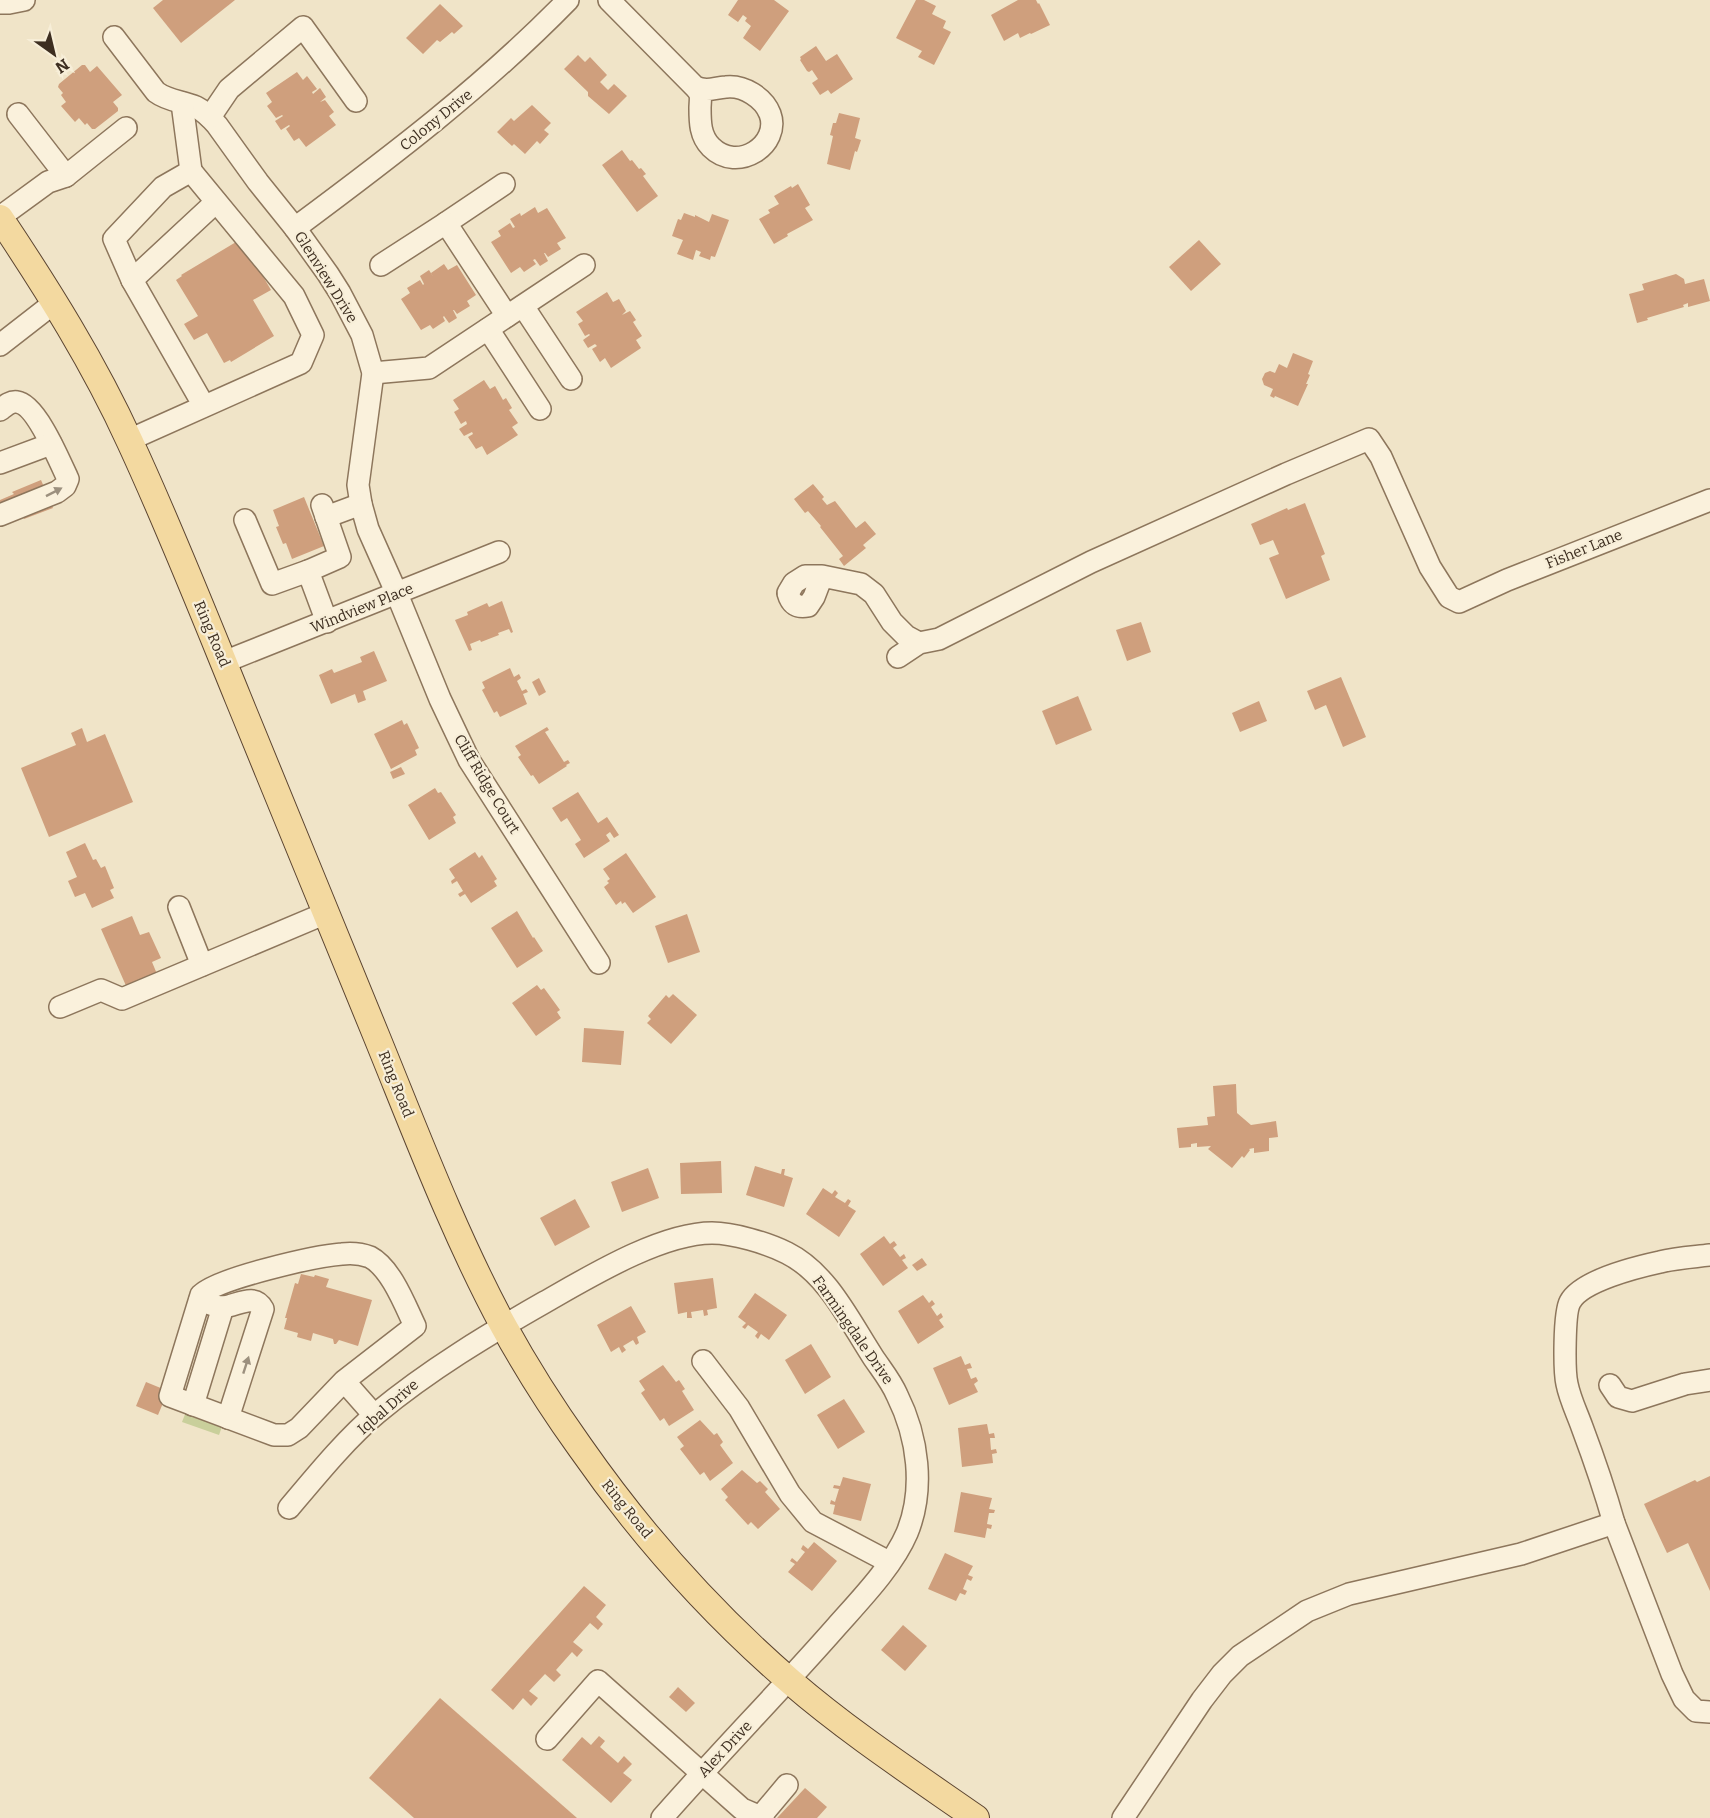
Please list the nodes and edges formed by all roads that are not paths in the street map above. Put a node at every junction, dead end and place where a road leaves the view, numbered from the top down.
1 (24, 0) edge
2 (568, 0) edge
3 (609, 0) edge
4 (0, 3) edge
5 (114, 38) dead end
6 (695, 87) dead end
7 (356, 101) dead end
8 (182, 103) junction
9 (18, 114) dead end
10 (210, 117) junction
11 (126, 128) dead end
12 (191, 171) junction
13 (66, 176) junction
14 (504, 184) dead end
15 (216, 202) junction
16 (0, 218) edge
17 (446, 223) junction
18 (295, 228) junction
19 (381, 265) dead end
20 (584, 266) dead end
21 (132, 280) junction
22 (54, 303) junction
23 (515, 311) junction
24 (489, 329) junction
25 (0, 345) edge
26 (372, 373) junction
27 (571, 379) dead end
28 (204, 406) junction
29 (540, 409) dead end
30 (0, 410) edge
31 (129, 440) junction
32 (51, 444) junction
33 (0, 463) edge
34 (1710, 500) edge
35 (361, 504) junction
36 (0, 515) edge
37 (245, 520) dead end
38 (499, 552) dead end
39 (308, 571) junction
40 (822, 576) dead end
41 (397, 594) junction
42 (327, 622) junction
43 (919, 643) junction
44 (898, 657) dead end
45 (224, 662) junction
46 (179, 907) dead end
47 (326, 913) junction
48 (599, 963) dead end
49 (202, 965) junction
50 (60, 1007) dead end
51 (1710, 1255) edge
52 (200, 1300) junction
53 (223, 1307) junction
54 (504, 1326) junction
55 (703, 1361) dead end
56 (1710, 1380) edge
57 (345, 1381) junction
58 (1610, 1385) dead end
59 (194, 1405) junction
60 (375, 1415) junction
61 (228, 1418) junction
62 (289, 1508) dead end
63 (1614, 1523) junction
64 (889, 1562) junction
65 (789, 1680) junction
66 (1710, 1712) edge
67 (547, 1738) dead end
68 (702, 1773) junction
69 (787, 1785) dead end
70 (750, 1815) edge
71 (662, 1818) edge
72 (976, 1818) edge
73 (1123, 1818) edge

1 - 4 street
2 - 18 street, Colony Drive
3 - 6 street
5 - 8 street, Glenview Drive
7 - 10 street
8 - 10 street, Glenview Drive
8 - 12 street
9 - 13 street
10 - 18 street, Glenview Drive
11 - 13 street
12 - 15 street
12 - 21 street
13 - 16 street
14 - 17 street
15 - 21 street
15 - 28 street
16 - 22 main road, Ring Road
17 - 19 street
17 - 23 street
18 - 26 street, Glenview Drive
20 - 23 street
21 - 28 street
22 - 25 street
22 - 31 main road, Ring Road
23 - 24 street
23 - 27 street
24 - 26 street
24 - 29 street
26 - 35 street, Glenview Drive
28 - 31 street
30 - 32 street
31 - 45 main road, Ring Road
32 - 33 street
36 -> 32 street
34 - 43 street, Fisher Lane
35 - 39 street
35 - 41 street, Glenview Drive
37 - 39 street
38 - 41 street, Windview Place
39 - 42 street
40 - 43 street
41 - 42 street, Windview Place
41 - 48 street, Cliff Ridge Court
42 - 45 street, Windview Place
43 - 44 street
45 - 47 main road, Ring Road
46 - 49 street
47 - 49 street
47 - 54 main road, Ring Road
49 - 50 street
51 - 63 street
52 - 53 street
52 - 57 street
52 - 59 street
53 - 59 street
61 -> 53 street
54 - 60 street, Iqbal Drive
54 - 64 street, Farmingdale Drive
54 - 65 main road, Ring Road
55 - 64 street
56 - 58 street
57 - 60 street
57 - 61 street
59 - 61 street
60 - 62 street, Iqbal Drive
63 - 66 street
63 - 73 street
64 - 65 street, Farmingdale Drive
65 - 68 street, Alex Drive
65 - 72 main road, Ring Road
67 - 68 street
68 - 70 street
68 - 71 street, Alex Drive
69 - 70 street

